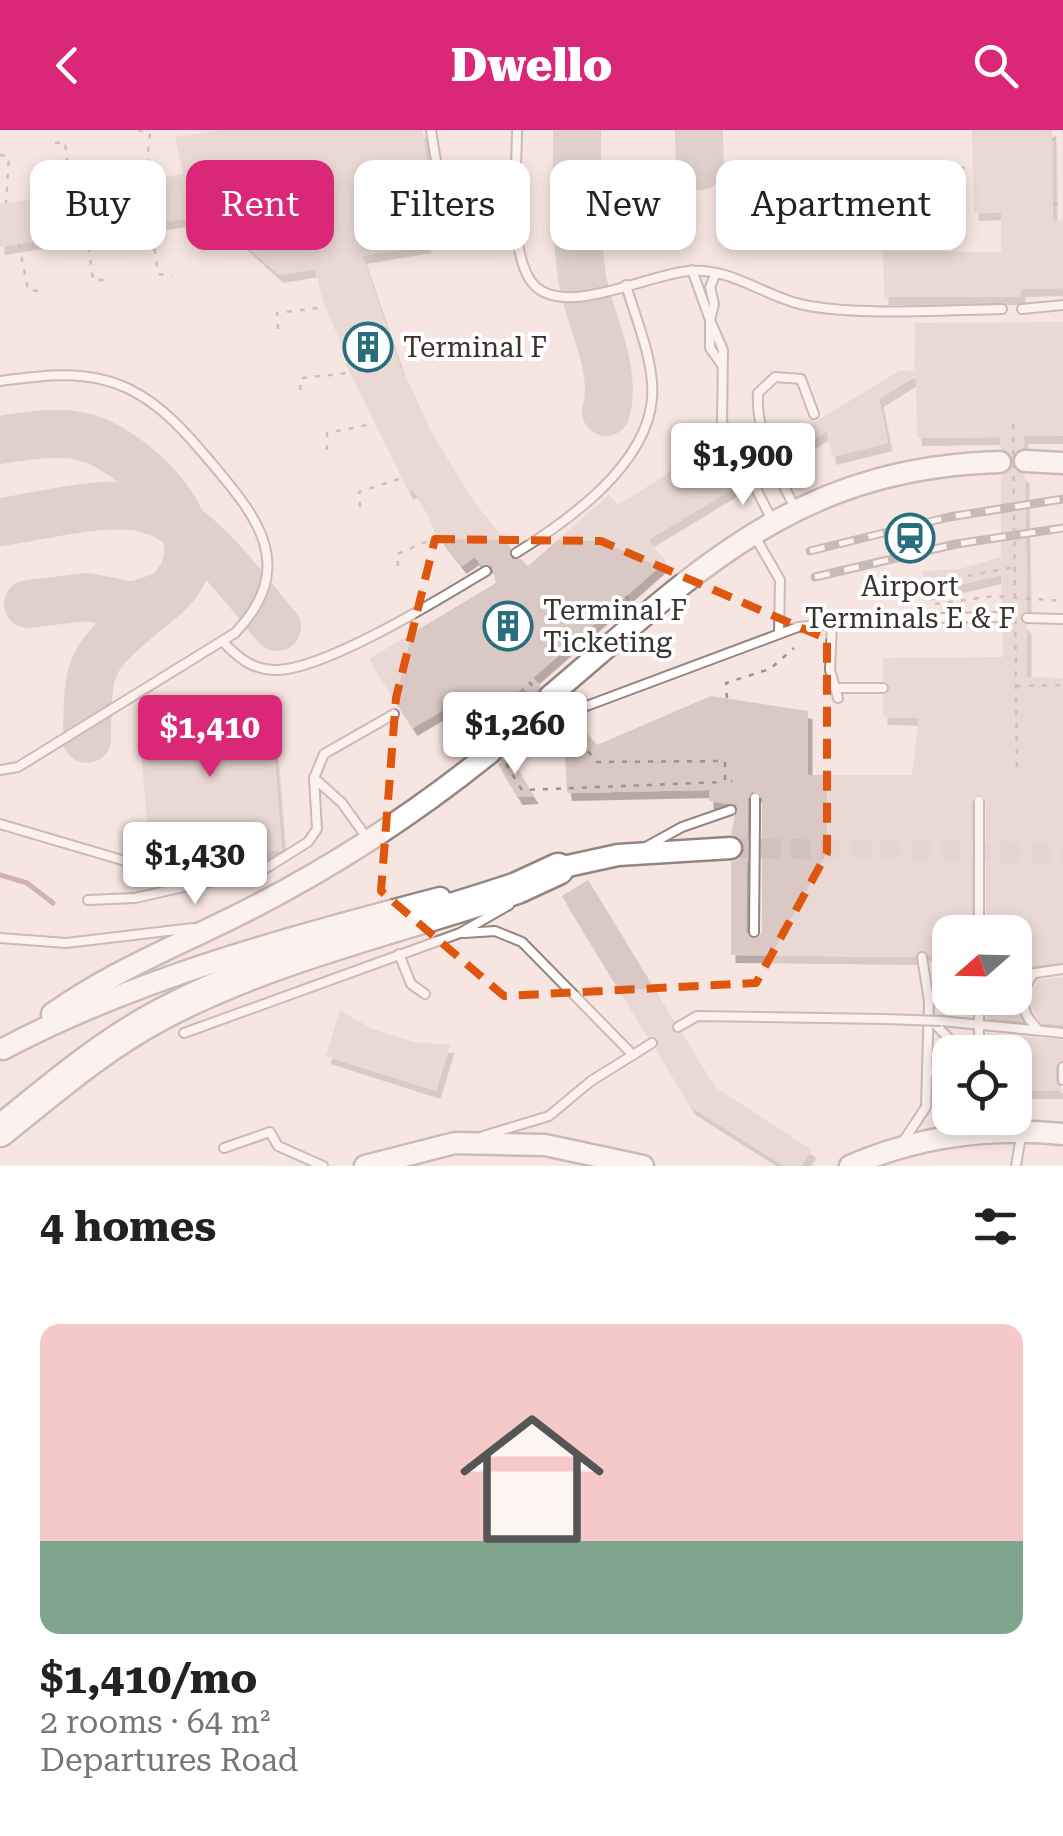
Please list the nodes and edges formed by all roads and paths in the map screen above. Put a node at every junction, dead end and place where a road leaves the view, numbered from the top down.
1 (138, 130) edge
2 (431, 130) edge
3 (517, 130) edge
4 (1063, 132) edge
5 (1052, 140) dead end
6 (55, 143) dead end
7 (0, 155) edge
8 (67, 160) edge
9 (148, 160) edge
10 (436, 160) edge
11 (517, 160) edge
12 (966, 168) edge
13 (973, 168) dead end
14 (6, 203) dead end
15 (1053, 204) dead end
16 (1063, 204) edge
17 (19, 244) dead end
18 (89, 250) edge
19 (155, 250) edge
20 (521, 250) edge
21 (692, 270) junction
22 (716, 273) junction
23 (172, 276) dead end
24 (106, 280) dead end
25 (626, 285) junction
26 (39, 290) dead end
27 (1063, 305) edge
28 (324, 308) dead end
29 (1002, 309) dead end
30 (1022, 309) dead end
31 (710, 320) junction
32 (278, 329) dead end
33 (350, 373) dead end
34 (0, 382) edge
35 (300, 390) dead end
36 (814, 414) dead end
37 (373, 424) dead end
38 (1013, 424) dead end
39 (327, 450) dead end
40 (1000, 462) dead end
41 (1025, 462) dead end
42 (1063, 463) edge
43 (402, 478) dead end
44 (360, 507) dead end
45 (795, 508) junction
46 (772, 520) junction
47 (752, 532) junction
48 (440, 536) dead end
49 (516, 554) dead end
50 (398, 566) dead end
51 (1015, 568) junction
52 (486, 571) dead end
53 (1002, 617) dead end
54 (1027, 618) dead end
55 (1063, 618) edge
56 (914, 619) junction
57 (832, 623) junction
58 (779, 633) junction
59 (222, 641) junction
60 (794, 648) dead end
61 (528, 682) dead end
62 (1063, 685) edge
63 (1016, 686) junction
64 (835, 688) junction
65 (883, 688) dead end
66 (465, 697) dead end
67 (727, 698) dead end
68 (838, 698) dead end
69 (394, 714) dead end
70 (565, 714) dead end
71 (554, 721) dead end
72 (499, 746) junction
73 (0, 770) edge
74 (1018, 773) dead end
75 (314, 778) junction
76 (732, 780) dead end
77 (726, 782) junction
78 (755, 798) dead end
79 (979, 800) dead end
80 (732, 810) dead end
81 (0, 824) edge
82 (369, 842) junction
83 (731, 848) tunnel mouth
84 (636, 853) junction
85 (558, 869) junction
86 (200, 884) junction
87 (88, 900) dead end
88 (979, 915) edge
89 (212, 926) junction
90 (754, 932) dead end
91 (460, 933) junction
92 (0, 938) edge
93 (398, 954) junction
94 (922, 957) dead end
95 (1063, 969) edge
96 (1033, 974) joint
97 (425, 994) dead end
98 (979, 1015) edge
99 (936, 1021) junction
100 (979, 1022) junction
101 (678, 1027) dead end
102 (1037, 1027) junction
103 (1063, 1032) edge
104 (184, 1033) dead end
105 (948, 1035) edge
106 (979, 1035) edge
107 (652, 1043) dead end
108 (1, 1050) edge
109 (633, 1055) junction
110 (1062, 1067) edge
111 (927, 1071) junction
112 (932, 1071) edge
113 (1063, 1080) edge
114 (0, 1131) edge
115 (1032, 1132) edge
116 (1063, 1134) edge
117 (958, 1135) edge
118 (1021, 1135) edge
119 (455, 1142) junction
120 (224, 1148) dead end
121 (884, 1156) edge
122 (432, 1158) edge
123 (323, 1166) edge
124 (365, 1166) edge
125 (643, 1166) edge
126 (850, 1166) edge
127 (1016, 1166) edge

1 - 9 path
2 - 10 lane
3 - 11 lane
4 - 5 path
6 - 8 path
7 - 14 path
12 - 13 path
15 - 16 path
17 - 26 path
18 - 24 path
19 - 23 path
20 - 25 lane
21 - 22 lane
21 - 25 lane
21 - 31 lane
22 - 29 lane
22 - 31 lane
25 - 49 lane
27 - 30 lane
28 - 32 path
31 - 46 lane
33 - 35 path
34 - 59 lane
36 - 45 lane
37 - 39 path
38 - 51 path, bridge
40 - 45 street
41 - 42 street
43 - 44 path
45 - 46 street
46 - 47 street
47 - 58 lane
47 - 72 street
48 - 50 path
51 - 56 path
51 - 63 path, bridge
52 - 59 lane
53 - 56 lane
54 - 55 lane
56 - 57 lane
57 - 58 lane
57 - 64 lane
58 - 70 lane
59 - 73 lane
60 - 67 path
61 - 77 path, bridge
62 - 63 path
63 - 74 path, bridge
64 - 65 lane
64 - 68 lane
66 - 77 path, bridge
69 - 75 lane
71 - 72 lane
72 - 82 street
75 - 82 lane
75 - 86 lane
76 - 77 path, bridge
78 - 90 lane, bridge
79 - 88 lane, bridge
80 - 84 lane
81 - 86 lane
82 - 89 street
83 - 84 street
84 - 85 street
85 - 91 lane
85 - 108 street
85 - 114 highway
86 - 87 lane
89 - 92 lane
89 - 108 street
91 - 93 lane
91 - 109 lane
93 - 97 lane
93 - 104 lane
94 - 111 lane
95 - 96 lane
96 - 102 lane
98 - 100 lane
99 - 100 lane
99 - 101 lane, bridge
99 - 105 lane
100 - 102 lane
100 - 106 lane
102 - 103 lane
107 - 109 lane
109 - 119 lane
110 - 113 lane
111 - 112 lane
111 - 121 lane
115 - 116 street
117 - 121 street
118 - 127 lane
119 - 122 street
119 - 125 street
120 - 123 lane
121 - 126 street
122 - 124 street

